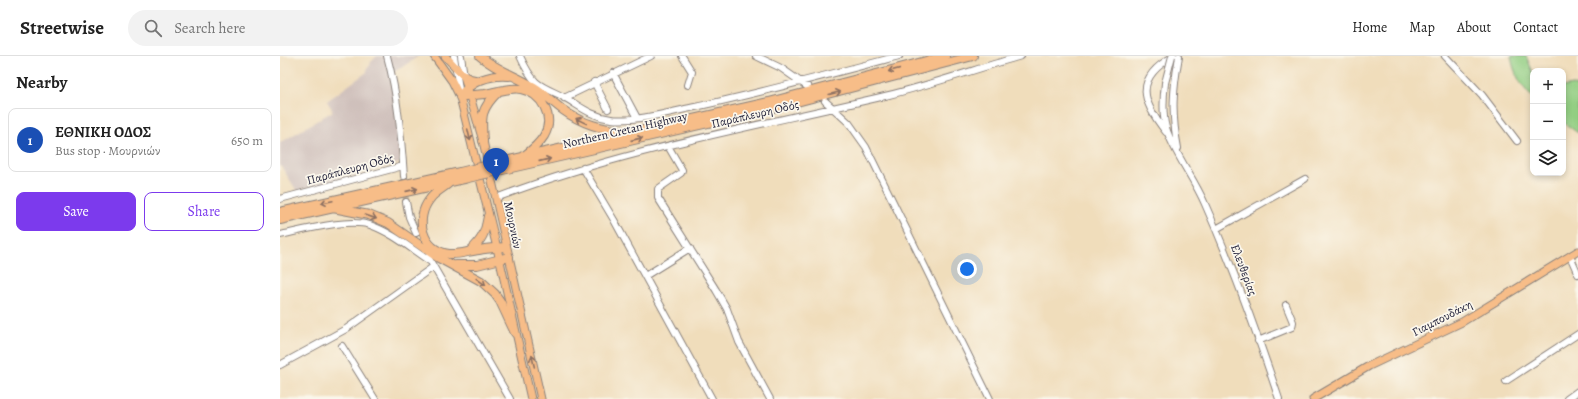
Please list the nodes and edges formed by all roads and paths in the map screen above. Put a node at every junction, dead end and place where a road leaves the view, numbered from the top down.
1 (387, 56) edge
2 (434, 56) edge
3 (445, 56) edge
4 (454, 56) edge
5 (461, 56) edge
6 (480, 56) edge
7 (520, 56) edge
8 (651, 56) edge
9 (682, 56) edge
10 (756, 56) edge
11 (899, 56) edge
12 (945, 56) edge
13 (973, 56) edge
14 (1021, 56) edge
15 (1173, 56) edge
16 (1179, 56) edge
17 (1445, 56) edge
18 (613, 73) junction
19 (461, 74) junction
20 (513, 76) junction
21 (479, 81) junction
22 (801, 81) junction
23 (594, 82) junction
24 (688, 85) dead end
25 (808, 87) dead end
26 (499, 91) junction
27 (465, 93) junction
28 (564, 98) junction
29 (825, 101) dead end
30 (832, 107) junction
31 (608, 109) dead end
32 (637, 118) junction
33 (633, 133) junction
34 (1170, 138) junction
35 (483, 141) junction
36 (1517, 141) dead end
37 (668, 146) junction
38 (1179, 154) junction
39 (522, 157) junction
40 (506, 165) junction
41 (403, 166) junction
42 (583, 168) junction
43 (462, 175) junction
44 (404, 176) tunnel mouth
45 (1305, 179) dead end
46 (452, 181) junction
47 (496, 198) junction
48 (280, 199) edge
49 (406, 202) tunnel mouth
50 (333, 208) junction
51 (280, 212) edge
52 (488, 216) junction
53 (280, 220) edge
54 (1216, 229) junction
55 (416, 233) dead end
56 (280, 235) edge
57 (506, 247) junction
58 (497, 248) junction
59 (690, 248) junction
60 (1578, 251) edge
61 (467, 252) junction
62 (1570, 256) junction
63 (508, 257) junction
64 (500, 260) junction
65 (431, 262) junction
66 (448, 263) junction
67 (1578, 274) edge
68 (645, 276) junction
69 (1286, 305) dead end
70 (515, 333) junction
71 (1578, 334) edge
72 (1258, 341) junction
73 (342, 346) dead end
74 (280, 365) edge
75 (1506, 381) dead end
76 (1578, 391) edge
77 (375, 399) edge
78 (510, 399) edge
79 (531, 399) edge
80 (541, 399) edge
81 (712, 399) edge
82 (770, 399) edge
83 (990, 399) edge
84 (1279, 399) edge
85 (1313, 399) edge
86 (1567, 399) edge

1 - 41 street
2 - 27 main road
3 - 19 main road
4 - 19 street, Μουρνιών
5 - 19 street, Μουρνιών
6 - 20 highway
7 - 28 street, Παράπλευρη Οδός
8 - 18 street
9 - 24 street
10 - 22 street
11 - 22 street, Παράπλευρη Οδός
12 -> 33 highway, Northern Cretan Highway
40 -> 13 highway, Northern Cretan Highway
14 - 30 street, Παράπλευρη Οδός
15 - 34 street, bridge
15 - 34 street
16 - 38 street
17 - 36 street
18 - 23 street
18 - 32 street
19 - 21 highway
19 - 27 main road, Μουρνιών
19 - 27 street, Μουρνιών
20 - 21 highway
33 -> 20 highway
21 - 27 highway
22 - 25 street
22 - 32 street, Παράπλευρη Οδός
23 - 28 street
23 - 31 street
26 - 27 highway
26 - 35 highway
26 - 39 highway
27 - 35 main road, Μουρνιών
27 -> 52 main road
28 - 32 street, Παράπλευρη Οδός
29 - 30 street
30 - 37 street, Παράπλευρη Οδός
30 - 83 street
33 - 39 highway, Northern Cretan Highway
34 - 38 street, Ελευθερίας
35 - 47 main road, Μουρνιών
37 - 42 street, Παράπλευρη Οδός
37 - 59 street
38 - 54 street, Ελευθερίας
39 - 40 highway, Northern Cretan Highway
40 - 43 highway, Northern Cretan Highway, bridge
41 - 44 street
41 - 48 street, Παράπλευρη Οδός
42 - 47 street, Παράπλευρη Οδός
42 - 68 street
43 - 46 highway, Northern Cretan Highway
43 -> 51 highway, Northern Cretan Highway
45 - 54 street
50 -> 46 highway, Northern Cretan Highway
46 - 61 highway
47 - 57 main road, Μουρνιών
49 - 55 street
50 - 53 highway, Northern Cretan Highway
50 -> 66 highway
52 - 58 main road
52 - 61 highway
54 - 72 street, Ελευθερίας
56 - 65 street
57 - 58 highway
57 - 63 main road, Μουρνιών
58 - 61 highway
58 - 64 main road
59 - 68 street
59 - 82 street
60 - 62 main road, Γιαμπουδάκη
62 - 67 street
62 - 85 main road, Γιαμπουδάκη
63 - 64 highway
80 -> 63 main road, Μουρνιών
64 - 66 highway
64 - 70 main road
65 - 74 street
65 - 78 street
66 -> 70 highway
68 - 81 street
69 - 72 street
70 - 79 main road
71 - 75 street
72 - 84 street, Ελευθερίας
73 - 77 street
76 - 86 street

